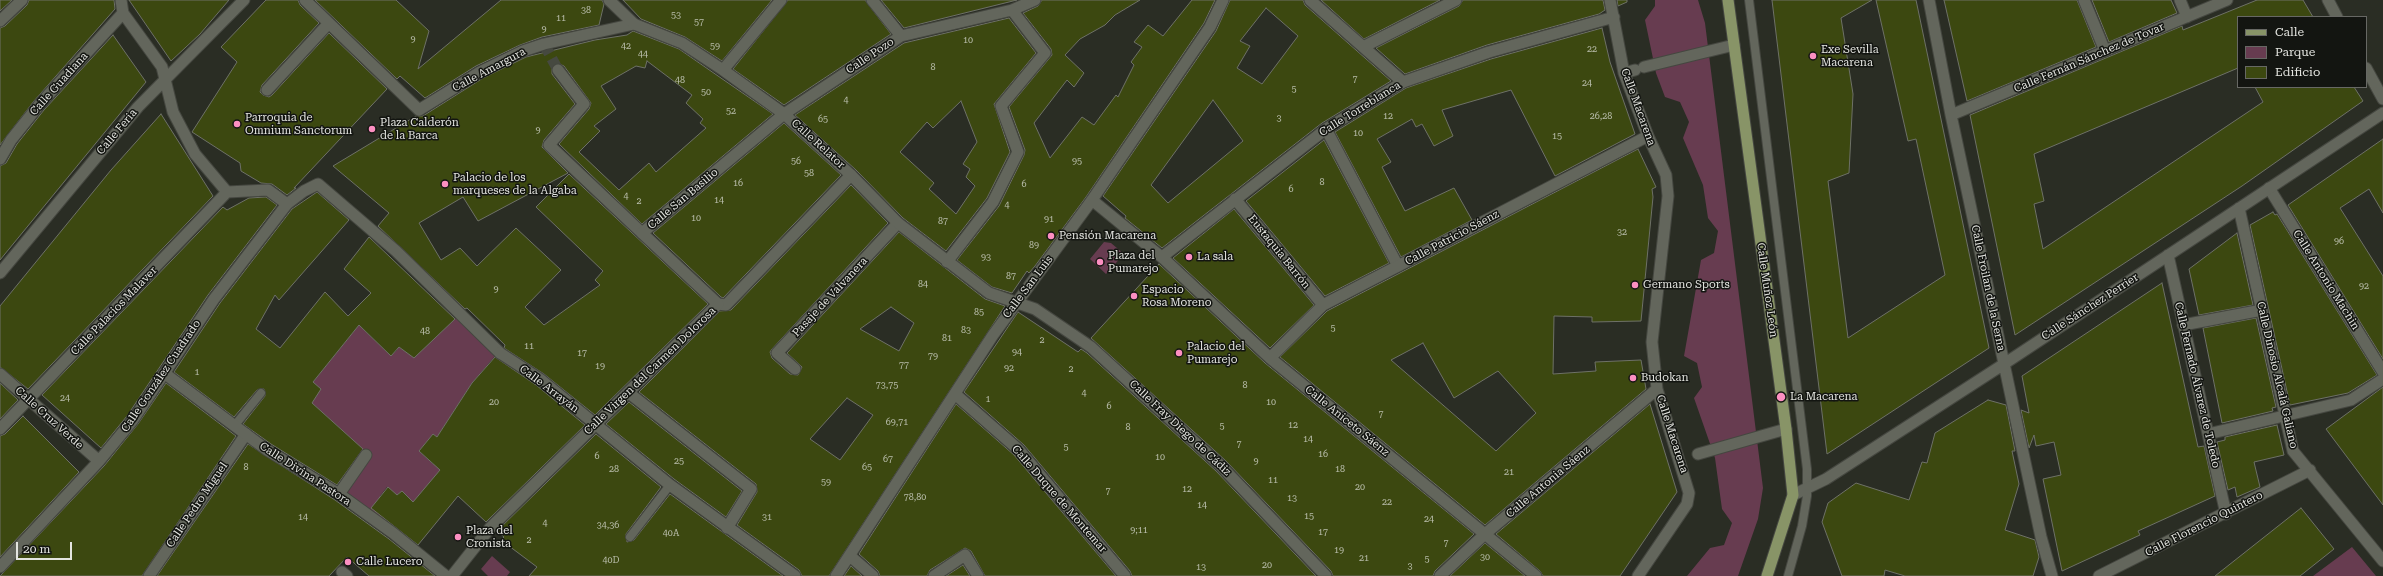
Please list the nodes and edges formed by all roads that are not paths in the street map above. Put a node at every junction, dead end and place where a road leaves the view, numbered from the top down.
1 (22, 0) edge
2 (122, 0) edge
3 (244, 0) edge
4 (305, 0) edge
5 (608, 0) edge
6 (781, 0) edge
7 (872, 0) edge
8 (1035, 0) edge
9 (1223, 0) edge
10 (1310, 0) edge
11 (1456, 0) edge
12 (1610, 0) edge
13 (1728, 0) edge
14 (1749, 0) edge
15 (1929, 0) edge
16 (2084, 0) edge
17 (2180, 0) edge
18 (2227, 0) edge
19 (2328, 0) edge
20 (1012, 10) junction
21 (123, 13) junction
22 (2336, 16) edge
23 (1614, 17) junction
24 (2187, 17) junction
25 (0, 21) edge
26 (329, 23) junction
27 (634, 24) junction
28 (901, 36) junction
29 (1734, 45) junction
30 (1364, 46) junction
31 (2105, 51) junction
32 (558, 70) tunnel mouth
33 (723, 70) junction
34 (1634, 70) junction
35 (2367, 70) edge
36 (165, 80) junction
37 (1403, 82) junction
38 (267, 90) dead end
39 (2383, 99) edge
40 (2383, 113) edge
41 (784, 114) junction
42 (1951, 115) junction
43 (1326, 129) junction
44 (1648, 136) junction
45 (0, 159) edge
46 (851, 175) junction
47 (318, 184) joint
48 (2270, 188) junction
49 (227, 192) junction
50 (1236, 199) junction
51 (1092, 200) junction
52 (287, 204) junction
53 (2239, 208) junction
54 (898, 223) junction
55 (642, 233) junction
56 (2168, 255) junction
57 (1163, 258) junction
58 (947, 262) junction
59 (1398, 266) junction
60 (0, 273) edge
61 (1016, 303) junction
62 (718, 304) junction
63 (1323, 305) junction
64 (2262, 310) junction
65 (2183, 325) junction
66 (1270, 358) junction
67 (2004, 364) junction
68 (795, 369) dead end
69 (2383, 372) edge
70 (164, 373) junction
71 (0, 374) edge
72 (2383, 379) edge
73 (1657, 389) junction
74 (261, 393) dead end
75 (629, 393) junction
76 (954, 394) junction
77 (29, 400) junction
78 (2285, 416) junction
79 (596, 424) junction
80 (235, 425) junction
81 (1786, 428) junction
82 (0, 429) edge
83 (246, 434) junction
84 (2208, 434) junction
85 (366, 455) dead end
86 (1681, 460) junction
87 (98, 461) junction
88 (2310, 470) junction
89 (670, 485) junction
90 (1807, 488) junction
91 (339, 494) junction
92 (1793, 496) junction
93 (2226, 514) junction
94 (727, 528) junction
95 (1485, 534) junction
96 (630, 537) dead end
97 (850, 556) junction
98 (2383, 561) edge
99 (0, 567) edge
100 (148, 576) edge
101 (446, 576) edge
102 (452, 576) edge
103 (795, 576) edge
104 (836, 576) edge
105 (873, 576) edge
106 (934, 576) edge
107 (978, 576) edge
108 (1125, 576) edge
109 (1326, 576) edge
110 (1440, 576) edge
111 (1536, 576) edge
112 (1638, 576) edge
113 (1767, 576) edge
114 (1788, 576) edge
115 (2052, 576) edge
116 (2098, 576) edge

1 - 25 street
2 - 21 street
3 - 36 street, Calle Feria
4 - 26 street
5 - 27 street, Calle Relator
6 - 33 street
7 - 28 street
8 - 20 street, Calle Pozo
9 - 51 street, Calle San Luis
10 - 30 street
11 - 30 street
12 - 23 street, Calle Macarena
13 - 29 main road, Calle Muñoz León
14 - 90 lane, Calle Muñoz León
15 - 42 street, Calle Froilan de la Serna
16 - 31 street
17 - 24 street
18 - 24 street, Calle Fernán Sánchez de Tovar
19 - 22 street
20 - 28 street, Calle Pozo
20 - 58 street
21 - 36 street
21 - 45 street, Calle Guadiana
23 - 34 street, Calle Macarena
23 - 37 street, Calle Torreblanca
24 - 31 street, Calle Fernán Sánchez de Tovar
26 - 27 street, Calle Amargura
26 - 38 street
27 - 33 street, Calle Relator
28 - 41 street, Calle Pozo
29 - 34 street
29 - 81 main road, Calle Muñoz León
30 - 37 street
31 - 42 street, Calle Fernán Sánchez de Tovar
32 - 55 street
33 - 41 street, Calle Relator
34 - 44 street, Calle Macarena
35 - 39 street
36 - 49 street
36 - 60 street, Calle Feria
37 - 43 street, Calle Torreblanca
40 - 48 street, Calle Sánchez Perrier
41 - 46 street, Calle Relator
41 - 55 street, Calle San Basilio
42 - 67 street, Calle Froilan de la Serna
43 - 50 street, Calle Torreblanca
43 - 59 street
44 - 59 street, Calle Patricio Sáenz
44 - 73 street, Calle Macarena
46 - 54 street, Calle Relator
46 - 62 street, Calle Virgen del Carmen Dolorosa
47 - 52 street, Calle González Cuadrado
47 - 79 street, Calle Arrayán
48 - 53 street, Calle Sánchez Perrier
48 - 69 street, Calle Antonio Machin
49 - 52 street
49 - 77 street, Calle Palacios Malaver
50 - 57 street, Calle Torreblanca
50 - 63 street, Eustaquia Barrón
51 - 57 street, Calle Aniceto Sáenz
51 - 61 street, Calle San Luis
52 - 70 street, Calle González Cuadrado
53 - 56 street, Calle Sánchez Perrier
53 - 64 street, Calle Dinosio Alcalá Galiano
54 - 58 street, Calle Relator
54 - 68 street, Pasaje de Valvanera
55 - 62 street, Calle San Basilio
56 - 65 street, Calle Fernado Álvarez de Toledo
56 - 67 street, Calle Sánchez Perrier
57 - 66 street, Calle Aniceto Sáenz
58 - 61 street, Calle Relator
59 - 63 street, Calle Patricio Sáenz
61 - 76 street, Calle San Luis
61 - 109 street, Calle Fray Diego de Cádiz
62 - 75 street, Calle Virgen del Carmen Dolorosa
63 - 66 street, Calle Patricio Sáenz
64 - 65 street
64 - 78 street, Calle Dinosio Alcalá Galiano
65 - 84 street, Calle Fernado Álvarez de Toledo
66 - 95 street, Calle Aniceto Sáenz
67 - 90 street, Calle Sánchez Perrier
67 - 115 street, Calle Froilan de la Serna
70 - 80 street, Calle Divina Pastora
70 - 87 street, Calle González Cuadrado
71 - 77 street, Calle Cruz Verde
72 - 78 street
73 - 86 street, Calle Macarena
73 - 95 street, Calle Antonia Sáenz
74 - 80 lane
75 - 79 street, Calle Virgen del Carmen Dolorosa
75 - 94 street
76 - 97 street, Calle San Luis
76 - 108 street, Calle Duque de Montemar
77 - 82 street, Calle Palacios Malaver
77 - 87 street, Calle Cruz Verde
78 - 84 street
78 - 88 street, Calle Dinosio Alcalá Galiano
79 - 89 street, Calle Arrayán
79 - 102 street, Calle Virgen del Carmen Dolorosa
80 - 83 street, Calle Divina Pastora
81 - 86 street
81 - 92 main road, Calle Muñoz León
83 - 91 street, Calle Divina Pastora
83 - 100 street, Calle Pedro Miguel
84 - 93 street, Calle Fernado Álvarez de Toledo
85 - 91 street
86 - 112 street, Calle Macarena
87 - 99 street, Calle González Cuadrado
88 - 93 street, Calle Florencio Quintero
88 - 98 street, Calle Dinosio Alcalá Galiano
89 - 94 street, Calle Arrayán
89 - 96 lane
90 - 92 street, Calle Sánchez Perrier
90 - 114 lane, Calle Muñoz León
91 - 101 street, Calle Divina Pastora
92 - 113 main road, Calle Muñoz León
93 - 116 street, Calle Florencio Quintero
94 - 103 street, Calle Arrayán
95 - 110 street, Calle Antonia Sáenz
95 - 111 street, Calle Aniceto Sáenz
97 - 104 street, Calle San Luis
97 - 105 street
106 - 107 street

